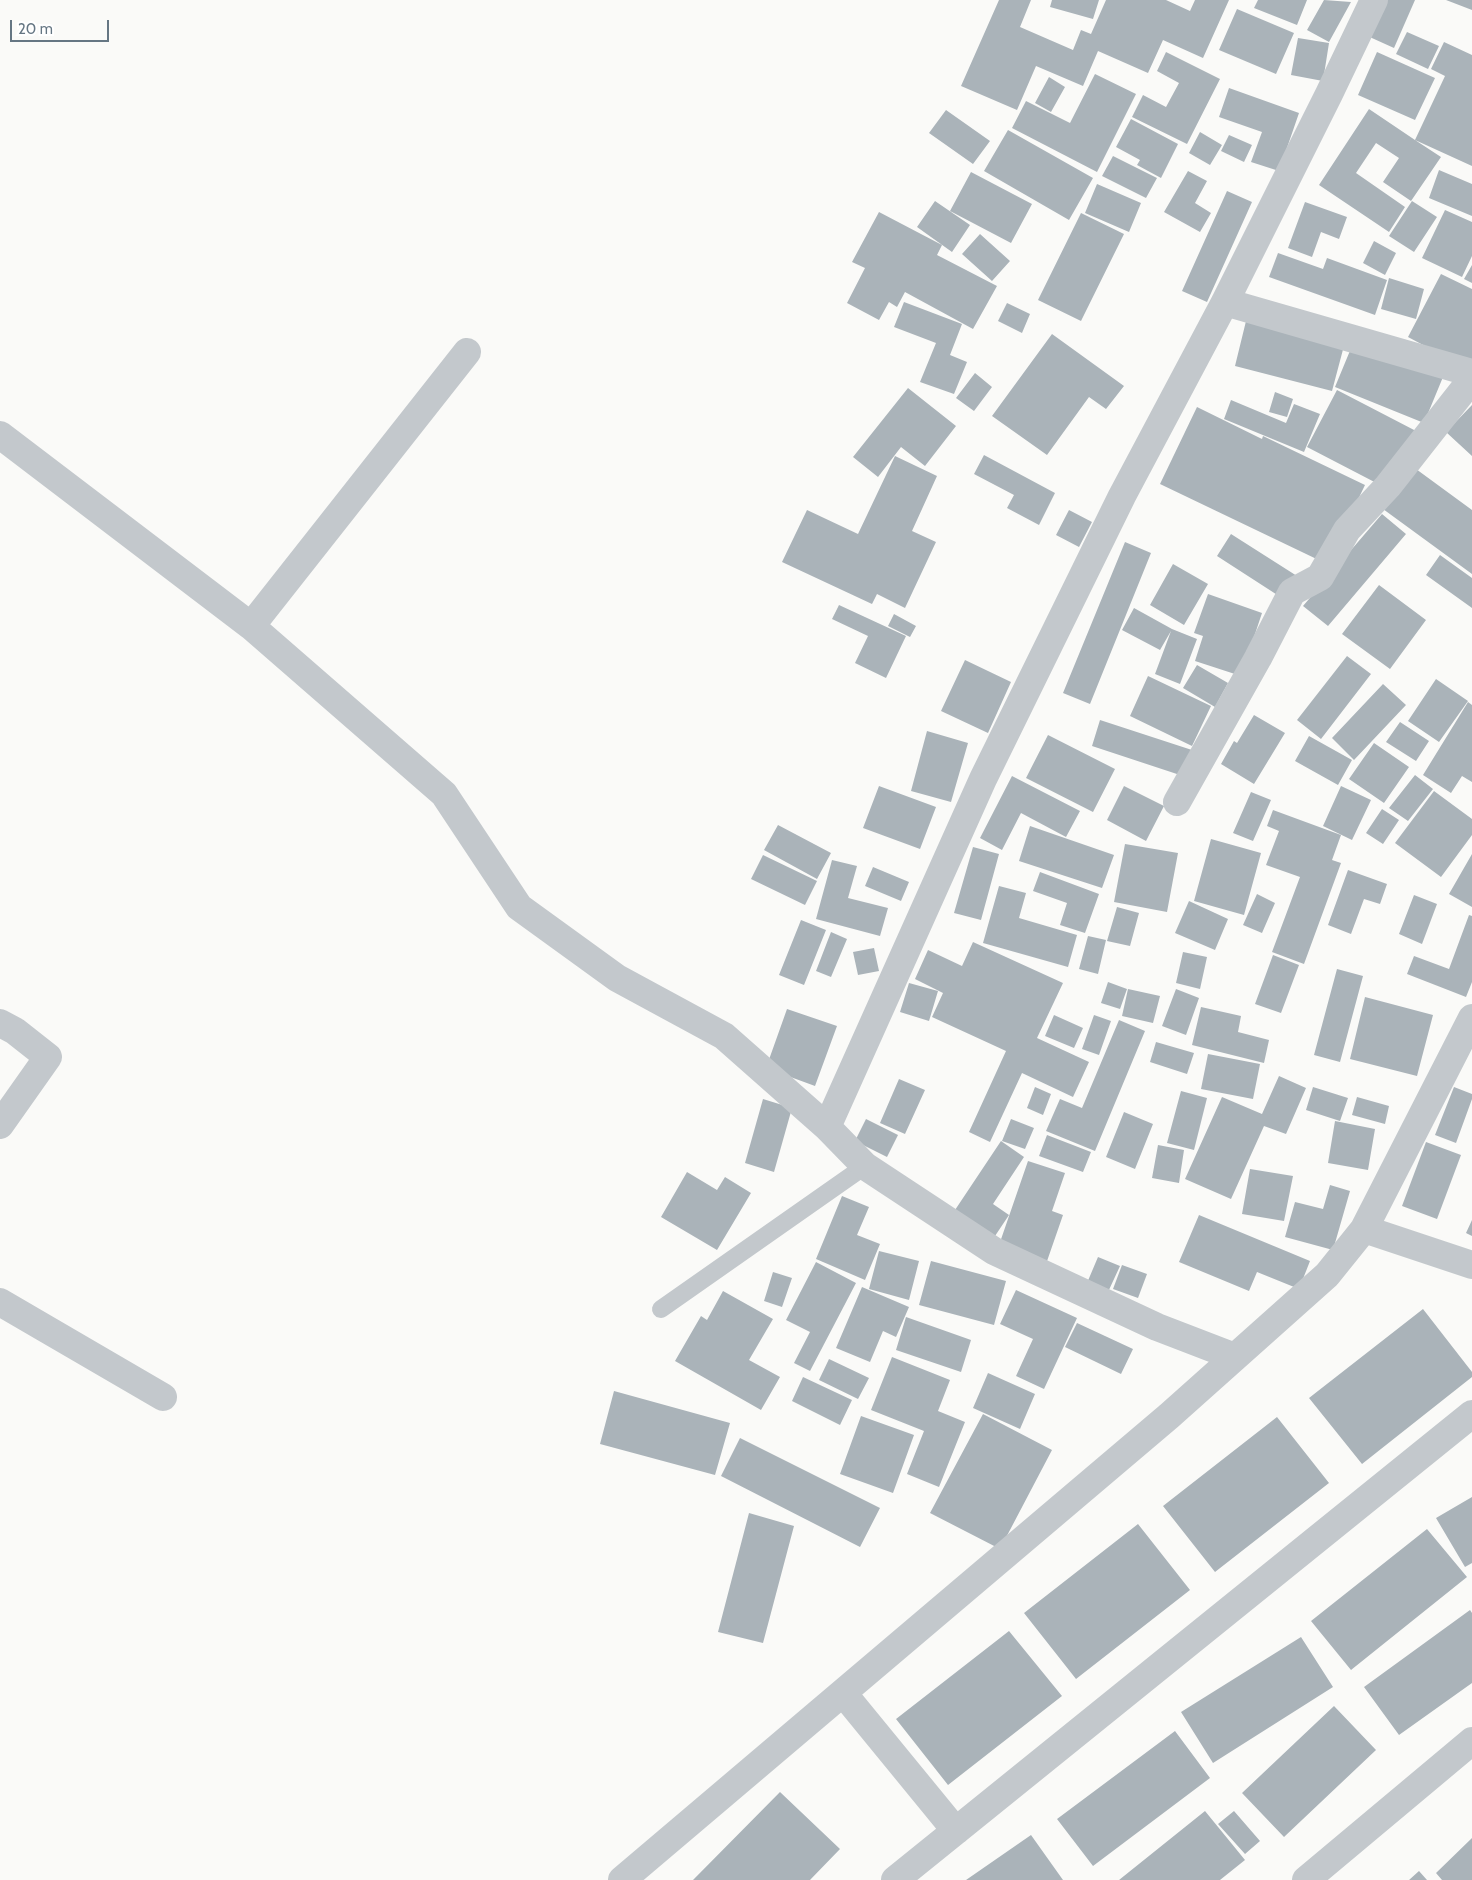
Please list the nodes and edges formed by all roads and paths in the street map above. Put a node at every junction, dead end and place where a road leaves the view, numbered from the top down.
1 (1374, 0) edge
2 (1225, 302) junction
3 (467, 352) dead end
4 (1472, 373) edge
5 (1472, 379) edge
6 (0, 435) edge
7 (251, 626) junction
8 (1177, 802) dead end
9 (1472, 1018) edge
10 (0, 1023) edge
11 (0, 1125) edge
12 (827, 1127) junction
13 (866, 1166) junction
14 (1364, 1229) junction
15 (1472, 1265) edge
16 (0, 1302) edge
17 (661, 1309) dead end
18 (1235, 1357) junction
19 (163, 1397) dead end
20 (1472, 1414) edge
21 (843, 1693) junction
22 (1472, 1741) edge
23 (956, 1831) junction
24 (622, 1880) edge
25 (895, 1880) edge
26 (1306, 1880) edge

1 - 2 street
2 - 4 street
2 - 12 street
3 - 7 street
5 - 8 street
6 - 7 street
7 - 12 street
9 - 14 street
10 - 11 street
12 - 13 street
13 - 17 lane
13 - 18 street
14 - 15 street
14 - 18 street
16 - 19 street
18 - 21 street
20 - 23 street
21 - 23 street
21 - 24 street
22 - 26 street
23 - 25 street

